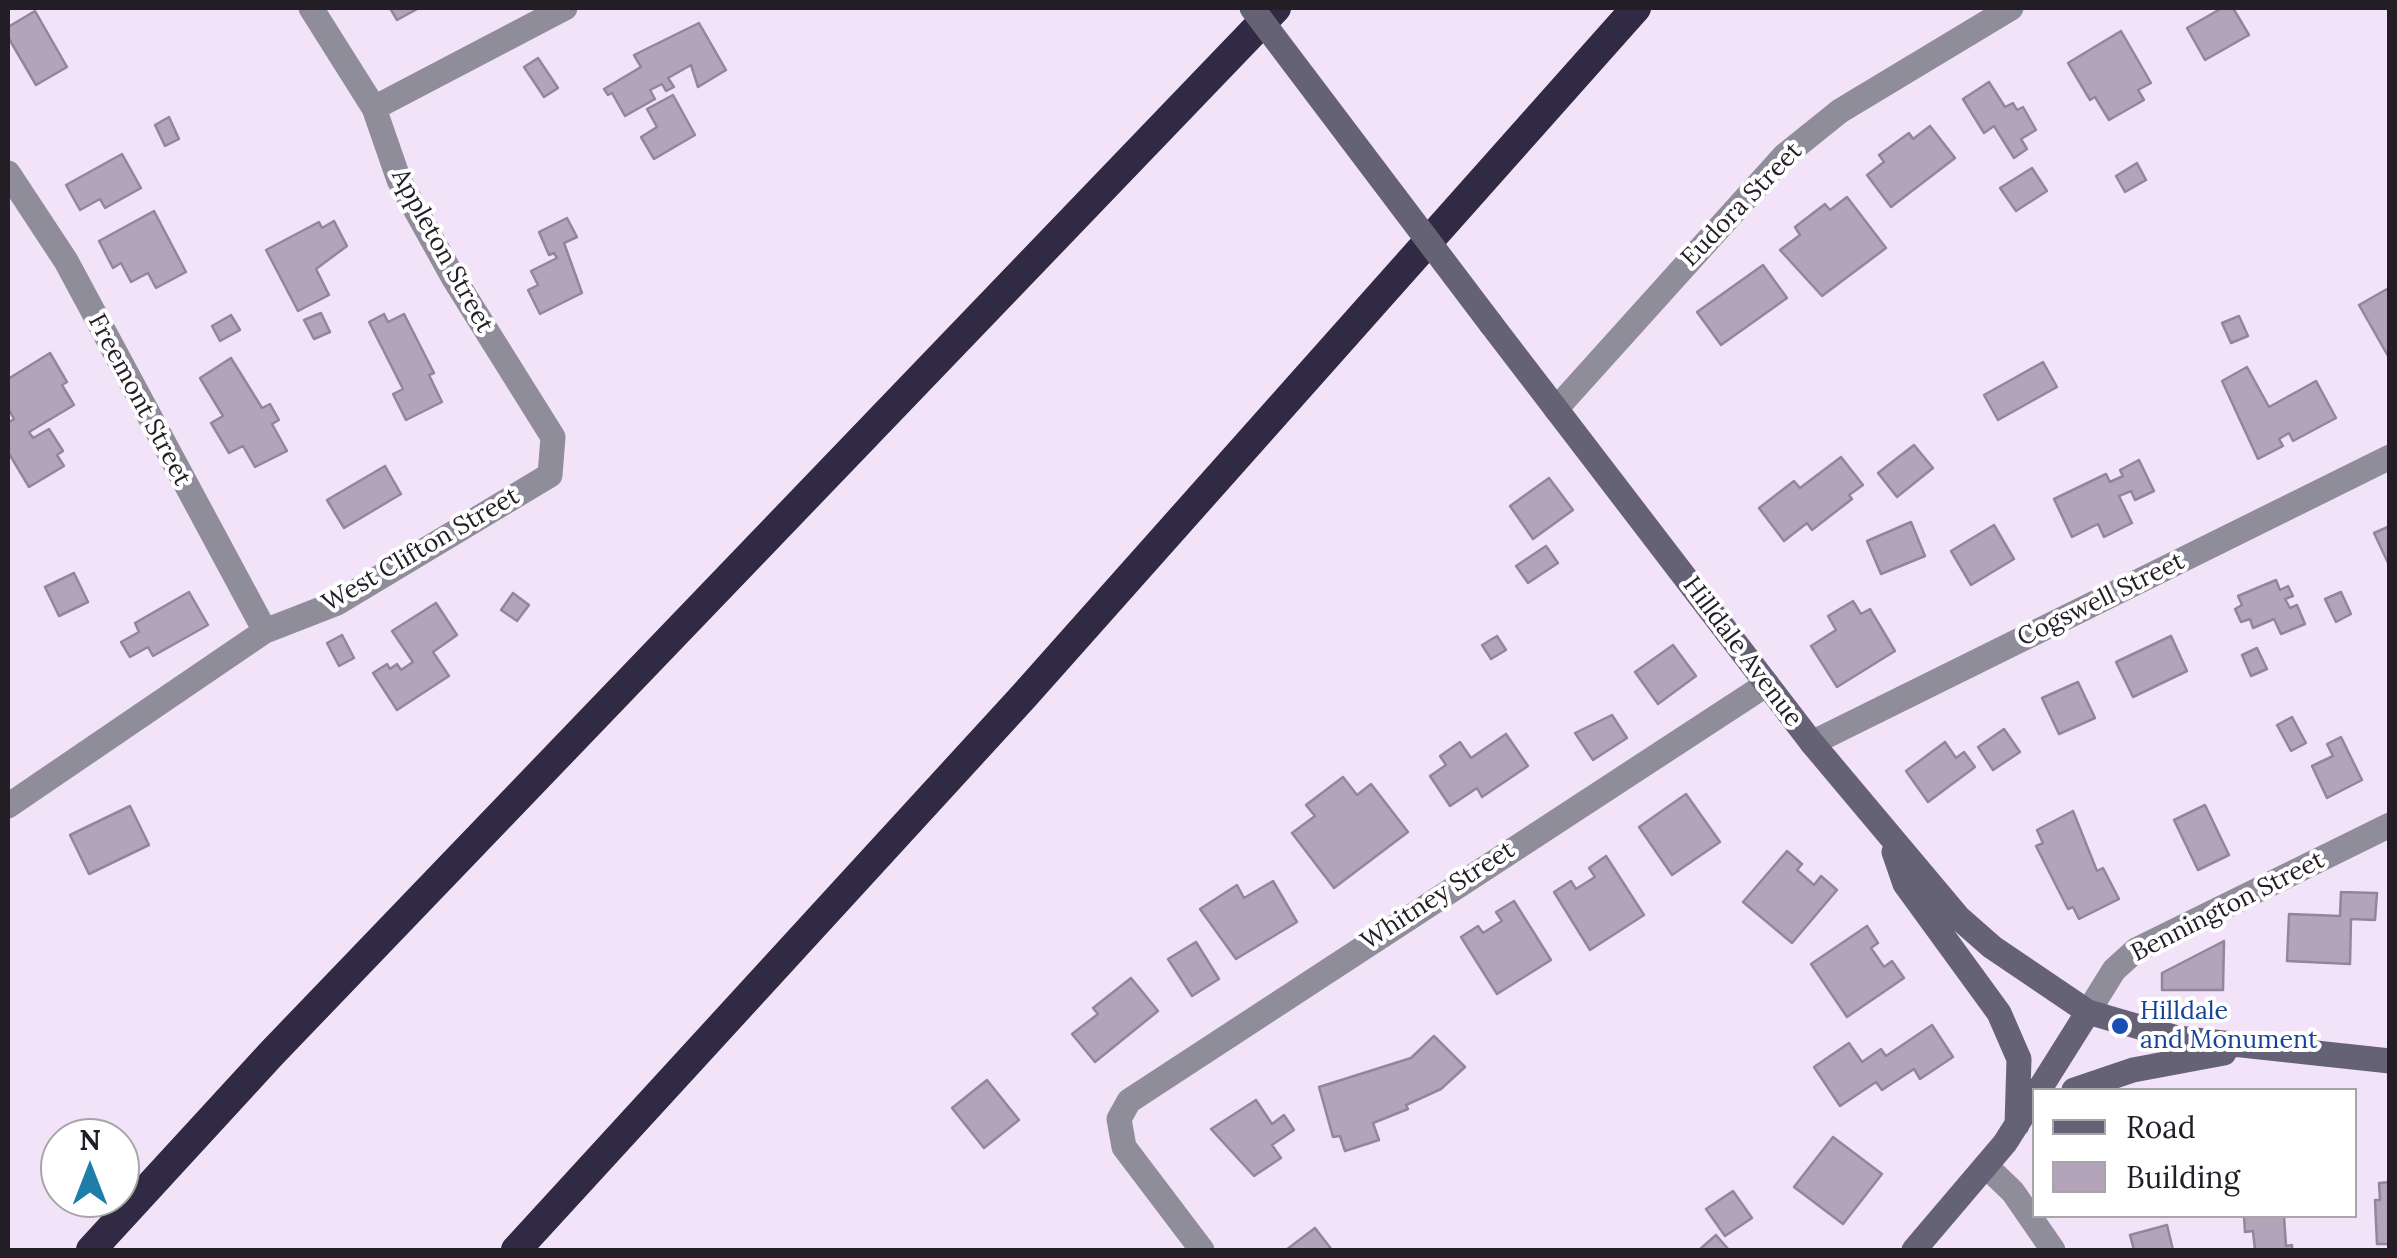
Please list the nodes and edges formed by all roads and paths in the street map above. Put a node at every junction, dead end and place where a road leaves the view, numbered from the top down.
1 (311, 8) edge
2 (565, 8) edge
3 (1252, 8) edge
4 (1276, 8) edge
5 (1636, 8) edge
6 (2011, 8) edge
7 (374, 108) junction
8 (8, 173) edge
9 (1556, 409) junction
10 (553, 437) joint
11 (2390, 457) edge
12 (266, 630) junction
13 (1767, 684) junction
14 (1812, 743) junction
15 (8, 806) edge
16 (2390, 825) edge
17 (1890, 838) junction
18 (2088, 1012) junction
19 (2247, 1049) junction
20 (2390, 1062) edge
21 (2039, 1088) edge
22 (2080, 1088) edge
23 (2026, 1120) edge
24 (1986, 1166) junction
25 (91, 1250) edge
26 (516, 1250) edge
27 (1202, 1250) edge
28 (1914, 1250) edge
29 (2053, 1250) edge

1 - 7 street, Appleton Street
2 - 7 street
3 - 9 main road, Hilldale Avenue, bridge
4 - 25 highway
5 - 26 highway
6 - 9 street, Eudora Street
7 - 10 street, Appleton Street
8 - 12 street, Freemont Street
9 - 13 main road, Hilldale Avenue
10 - 12 street, West Clifton Street
11 - 14 street, Cogswell Street
12 - 15 street, West Clifton Street
13 - 14 main road, Hilldale Avenue
13 - 27 street, Whitney Street
14 - 17 main road, Hilldale Avenue
16 - 18 street, Bennington Street
17 - 18 main road, Hilldale Avenue
17 - 23 main road
18 - 19 main road, Hilldale Avenue
18 - 21 main road
19 - 20 main road, Hilldale Avenue
19 - 22 main road
23 - 24 main road
24 - 28 main road
24 - 29 street

